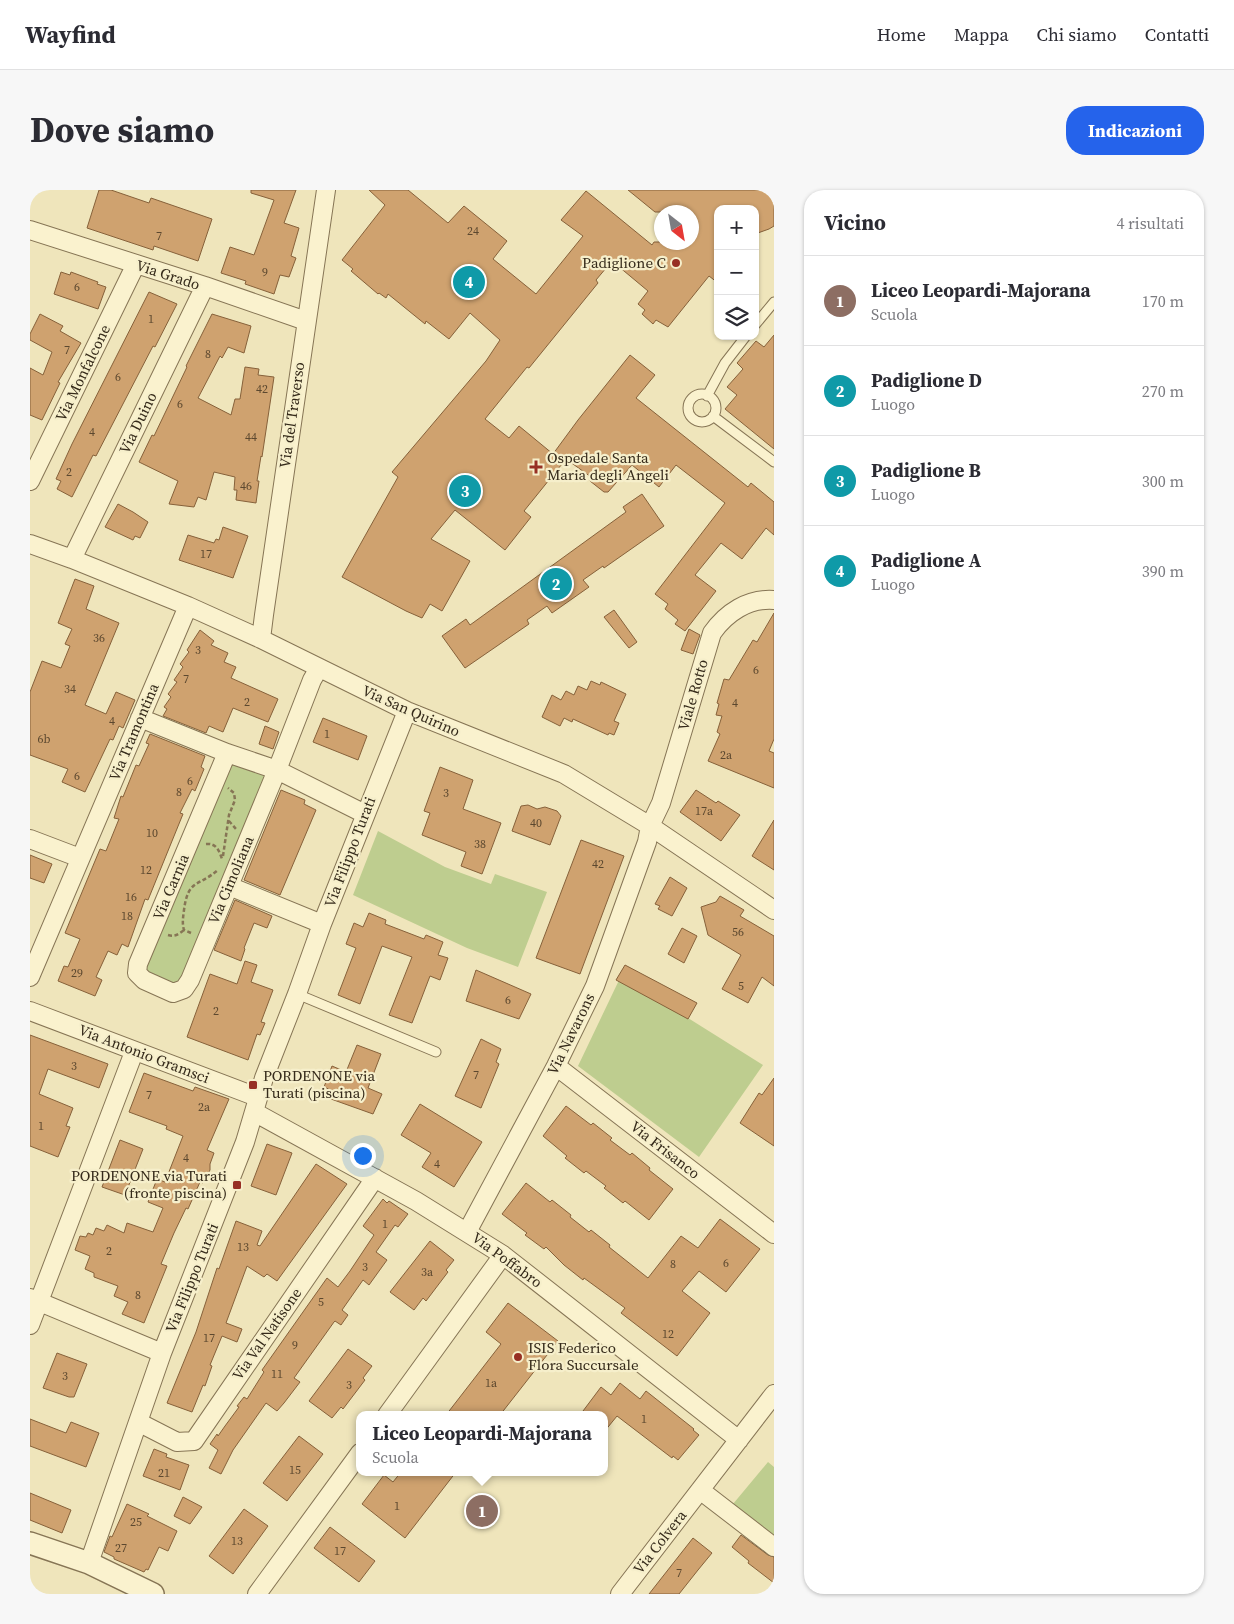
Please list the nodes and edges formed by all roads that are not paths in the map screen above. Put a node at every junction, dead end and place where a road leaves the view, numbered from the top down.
1 (326, 190) edge
2 (30, 230) edge
3 (136, 264) junction
4 (205, 286) junction
5 (774, 302) edge
6 (306, 321) junction
7 (759, 321) edge
8 (743, 340) edge
9 (707, 396) junction
10 (713, 416) junction
11 (774, 462) edge
12 (30, 481) edge
13 (30, 544) edge
14 (72, 559) junction
15 (774, 600) edge
16 (188, 606) junction
17 (262, 640) junction
18 (319, 668) junction
19 (407, 711) junction
20 (140, 718) junction
21 (228, 753) junction
22 (277, 770) junction
23 (365, 814) junction
24 (650, 826) junction
25 (30, 839) edge
26 (80, 858) junction
27 (229, 886) junction
28 (774, 910) edge
29 (322, 924) junction
30 (30, 977) edge
31 (184, 989) joint
32 (297, 994) junction
33 (30, 1011) edge
34 (134, 1052) junction
35 (436, 1052) dead end
36 (556, 1066) junction
37 (256, 1105) junction
38 (375, 1178) junction
39 (467, 1232) junction
40 (774, 1234) edge
41 (503, 1255) junction
42 (34, 1299) edge
43 (30, 1325) edge
44 (162, 1353) junction
45 (774, 1394) edge
46 (390, 1411) edge
47 (138, 1422) junction
48 (739, 1440) junction
49 (356, 1458) edge
50 (700, 1490) junction
51 (30, 1543) edge
52 (774, 1547) edge
53 (89, 1563) junction
54 (153, 1594) edge
55 (257, 1594) edge
56 (620, 1594) edge

1 - 6 street, Via del Traverso
2 - 3 street, Via Grado
3 - 4 street, Via Grado
3 - 12 street, Via Monfalcone
4 - 6 street, Via Grado
4 - 14 street, Via Duino
5 - 7 lane
6 - 17 street, Via del Traverso
8 - 9 lane
9 - 10 lane
9 - 10 lane
10 - 11 lane
13 - 14 street, Via San Quirino
14 - 16 street, Via San Quirino
15 - 24 street, Viale Rotto
16 - 17 street, Via San Quirino
16 - 20 street, Via Tramontina
17 - 18 street, Via San Quirino
18 - 19 street, Via San Quirino
18 - 22 street, Via Cimoliana
19 - 23 street, Via Filippo Turati
19 - 24 street, Via San Quirino
20 - 21 street
20 - 26 street, Via Tramontina
21 - 22 street
21 - 31 street, Via Carnia
22 - 23 street
22 - 27 street, Via Cimoliana
23 - 29 street, Via Filippo Turati
24 - 28 street, Via San Quirino
24 - 36 street, Via Navarons
25 - 26 street
26 - 30 street, Via Tramontina
27 - 29 street
27 - 31 street, Via Cimoliana
29 - 32 street, Via Filippo Turati
32 - 35 lane
32 - 37 street, Via Filippo Turati
33 - 34 street, Via Antonio Gramsci
34 - 37 street, Via Antonio Gramsci
34 - 42 street
36 - 39 street, Via Navarons
36 - 40 street, Via Frisanco
37 - 38 street, Via Poffabro
37 - 44 street, Via Filippo Turati
38 - 39 street, Via Poffabro
38 - 47 street, Via Val Natisone
39 - 41 street, Via Poffabro
41 - 46 street
41 - 48 street, Via Poffabro
42 - 43 street
42 - 44 street
44 - 47 street, Via Filippo Turati
45 - 48 street, Via Colvera
47 - 53 street, Via Filippo Turati
48 - 50 street, Via Colvera
49 - 55 street
50 - 52 street
50 - 56 street, Via Colvera
51 - 53 street
53 - 54 street

